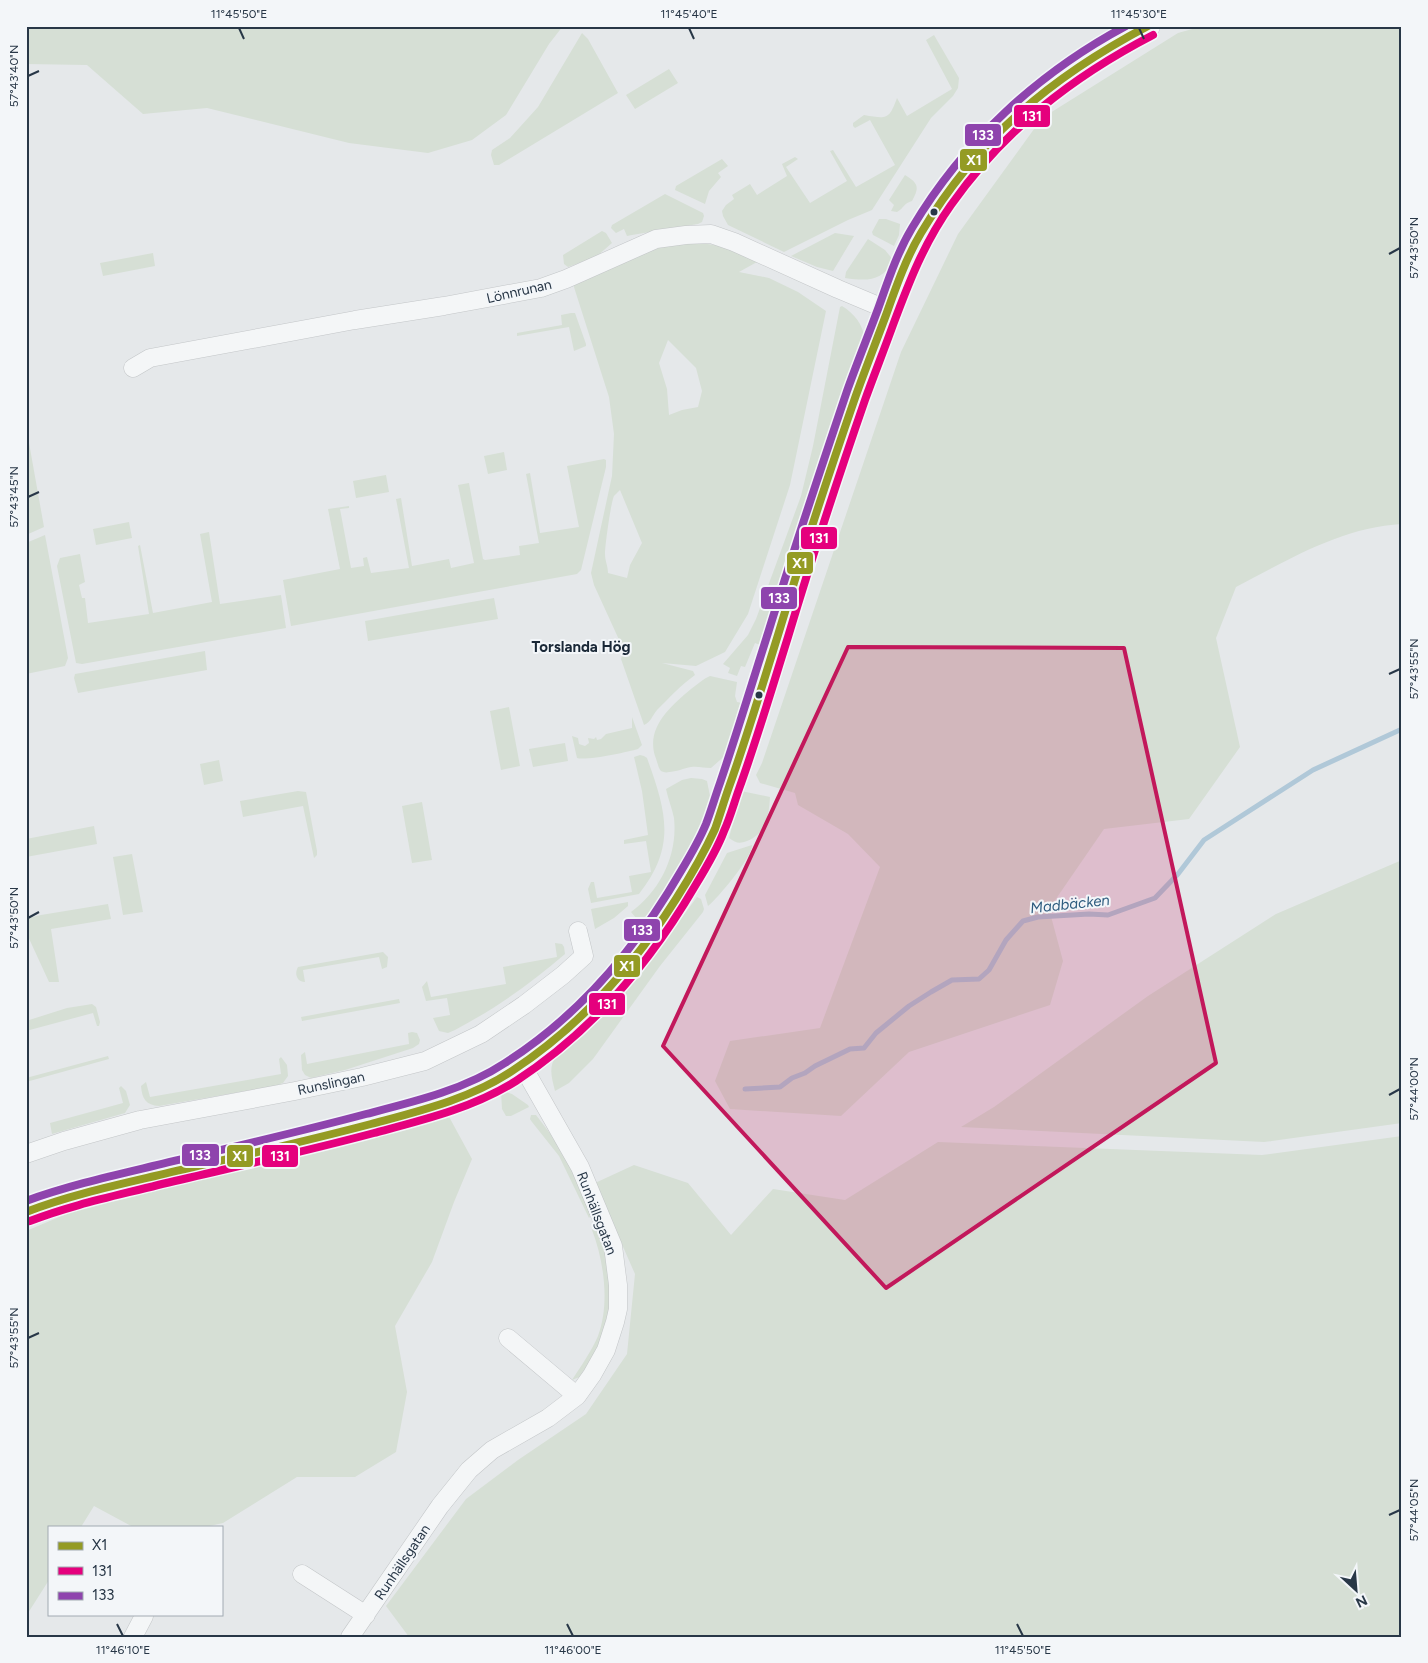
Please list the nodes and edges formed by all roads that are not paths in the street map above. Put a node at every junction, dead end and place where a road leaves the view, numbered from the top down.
1 (1148, 26) edge
2 (888, 310) junction
3 (133, 368) dead end
4 (578, 931) dead end
5 (522, 1065) junction
6 (26, 1154) edge
7 (26, 1212) edge
8 (508, 1338) dead end
9 (576, 1396) junction
10 (302, 1574) dead end
11 (366, 1615) junction
12 (144, 1616) dead end
13 (132, 1637) edge
14 (350, 1637) edge

1 - 2 street
2 - 3 street, Lönnrunan
2 - 5 street
4 - 6 street, Runslingan
5 - 7 street
5 - 9 street, Runhällsgatan
8 - 9 street
9 - 11 street, Runhällsgatan
10 - 11 street, Runhällsgatan
11 - 14 street, Runhällsgatan
12 - 13 street

